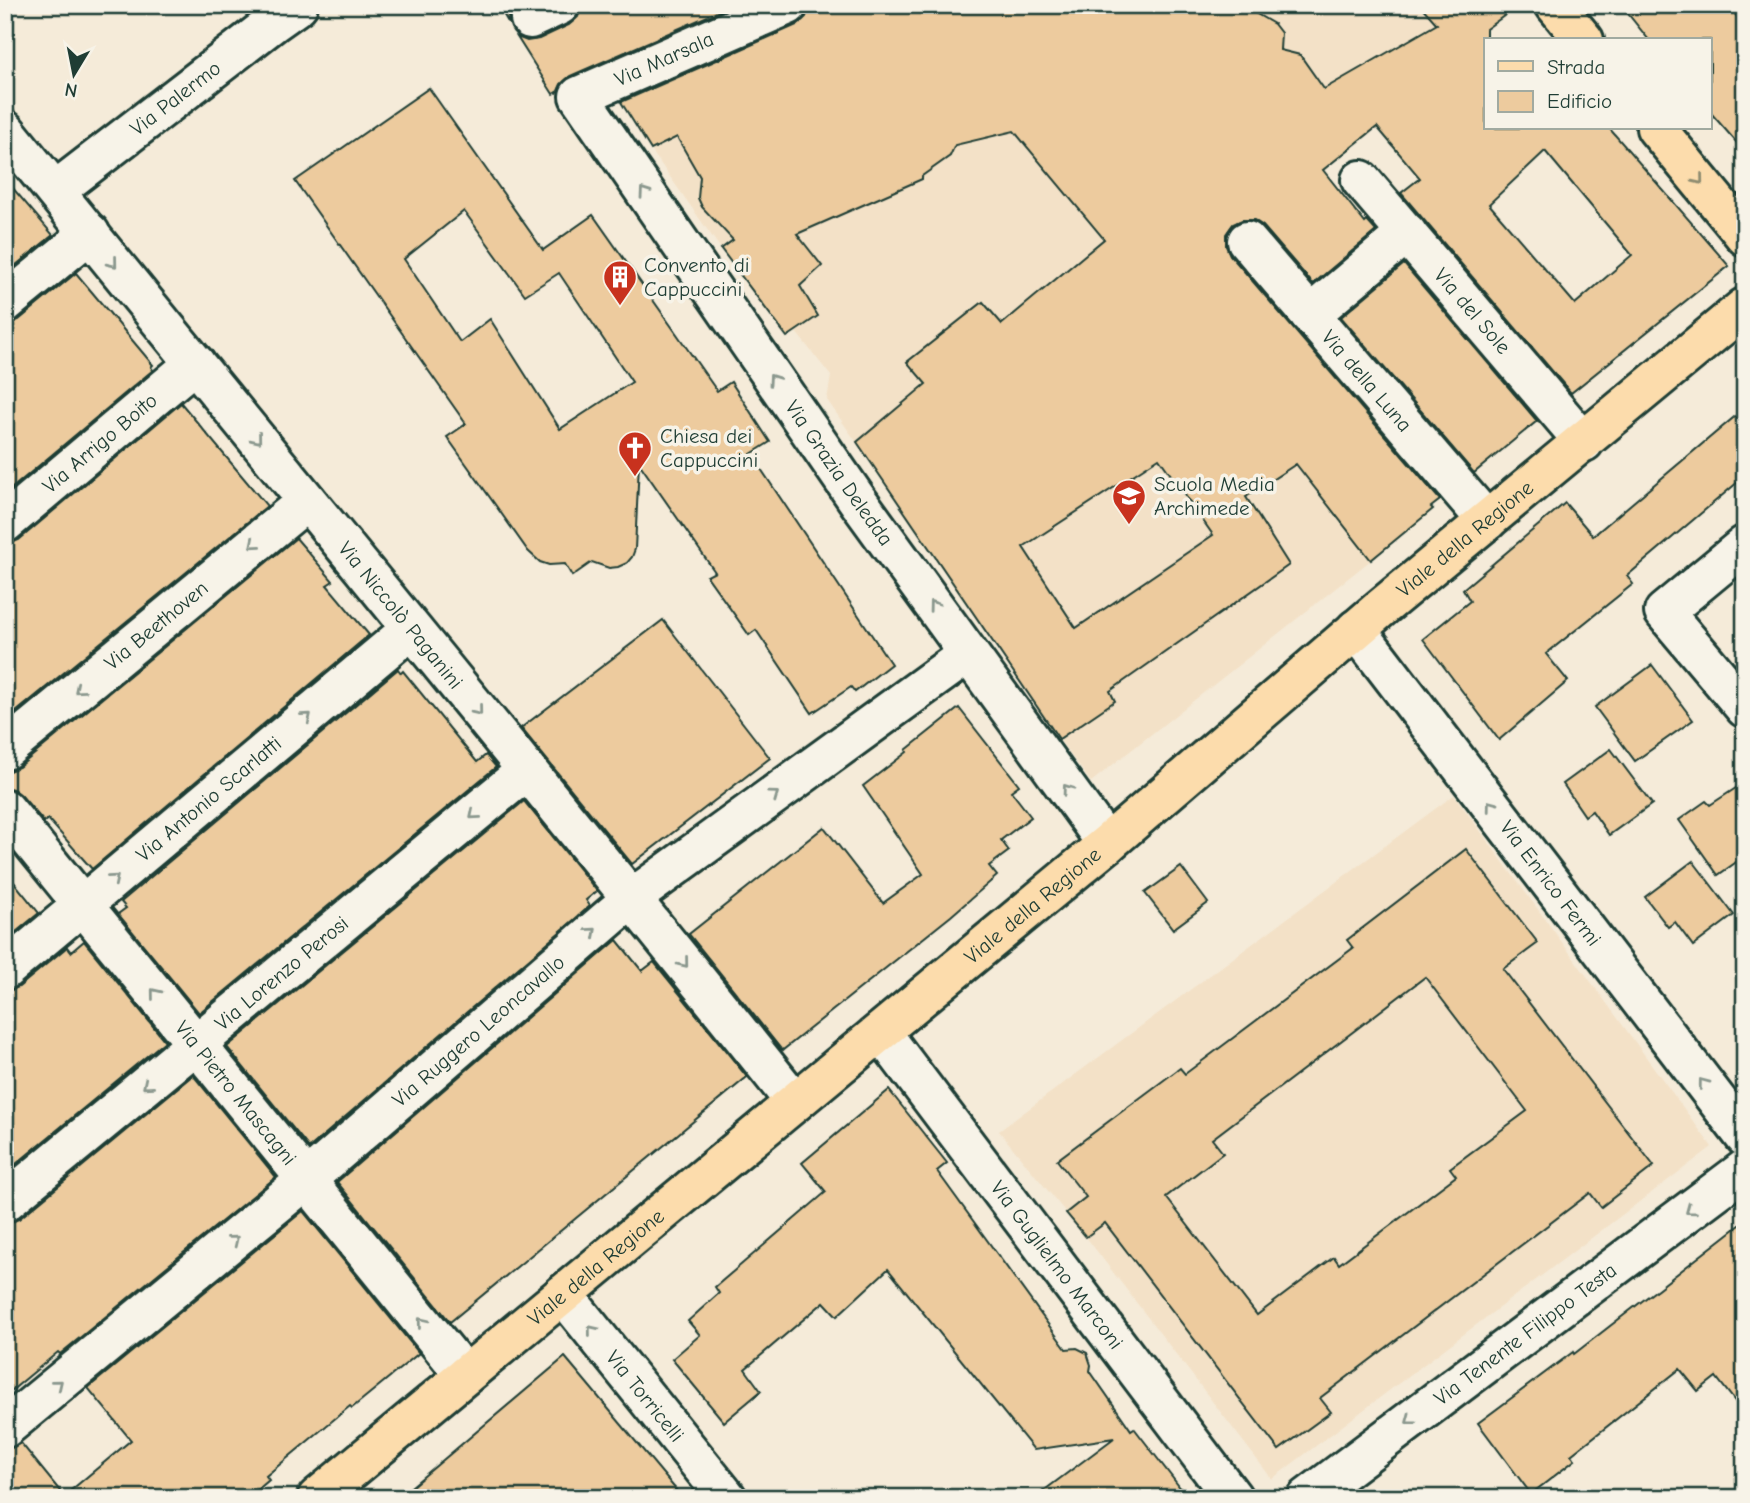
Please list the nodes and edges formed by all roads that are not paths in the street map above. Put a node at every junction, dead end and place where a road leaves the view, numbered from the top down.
1 (298, 5) edge
2 (788, 5) edge
3 (1555, 5) edge
4 (728, 17) edge
5 (1582, 38) edge
6 (579, 96) joint
7 (5, 130) edge
8 (1658, 130) edge
9 (1360, 180) dead end
10 (55, 191) junction
11 (90, 233) junction
12 (1407, 233) junction
13 (1745, 236) edge
14 (1247, 241) dead end
15 (5, 303) edge
16 (1745, 307) edge
17 (1310, 315) junction
18 (195, 363) junction
19 (1584, 442) junction
20 (307, 501) junction
21 (1487, 522) junction
22 (5, 523) edge
23 (1745, 545) edge
24 (411, 629) junction
25 (1356, 629) junction
26 (968, 654) junction
27 (1745, 708) edge
28 (5, 750) edge
29 (526, 771) junction
30 (5, 809) edge
31 (1107, 844) junction
32 (632, 898) junction
33 (83, 905) junction
34 (5, 970) edge
35 (881, 1032) junction
36 (196, 1044) junction
37 (795, 1102) junction
38 (1745, 1137) edge
39 (1745, 1169) edge
40 (306, 1180) junction
41 (5, 1202) edge
42 (563, 1294) junction
43 (465, 1375) junction
44 (5, 1427) edge
45 (719, 1495) edge
46 (317, 1498) edge
47 (1233, 1498) edge
48 (1307, 1498) edge

1 - 10 street, Via Palermo
2 - 4 street, Via Marsala
3 - 5 main road
4 - 6 street, Via Marsala
26 -> 6 street, Via Grazia Deledda
7 - 10 street, Via Niccolò Paganini
8 -> 13 main road
9 - 12 street, Via del Sole
10 - 11 street, Via Niccolò Paganini
11 - 15 street
11 -> 18 street, Via Niccolò Paganini
12 - 17 street
12 - 19 street, Via del Sole
14 - 17 street, Via della Luna
16 - 19 main road, Viale della Regione
17 - 21 street, Via della Luna
18 -> 20 street, Via Niccolò Paganini
18 - 22 street, Via Arrigo Boito
19 - 21 main road, Viale della Regione
20 - 24 street, Via Niccolò Paganini
20 -> 28 street, Via Beethoven
21 - 25 main road, Viale della Regione
23 - 27 street
24 -> 29 street, Via Niccolò Paganini
33 -> 24 street, Via Antonio Scarlatti
25 - 31 main road, Viale della Regione
38 -> 25 street, Via Enrico Fermi
31 -> 26 street, Via Grazia Deledda
32 -> 26 street, Via Ruggero Leoncavallo
29 - 32 street, Via Niccolò Paganini
29 -> 36 street, Via Lorenzo Perosi
30 - 33 street, Via Pietro Mascagni
31 - 35 main road, Viale della Regione
32 -> 37 street, Via Niccolò Paganini
40 -> 32 street, Via Ruggero Leoncavallo
33 - 34 street, Via Antonio Scarlatti
36 -> 33 street, Via Pietro Mascagni
35 - 37 main road, Viale della Regione
35 - 47 street, Via Guglielmo Marconi
36 - 40 street, Via Pietro Mascagni
36 -> 41 street, Via Lorenzo Perosi
37 - 42 main road, Viale della Regione
39 -> 48 street, Via Tenente Filippo Testa
43 -> 40 street, Via Pietro Mascagni
44 -> 40 street, Via Ruggero Leoncavallo
42 - 43 main road, Viale della Regione
45 -> 42 street, Via Torricelli
43 - 46 main road, Viale della Regione

